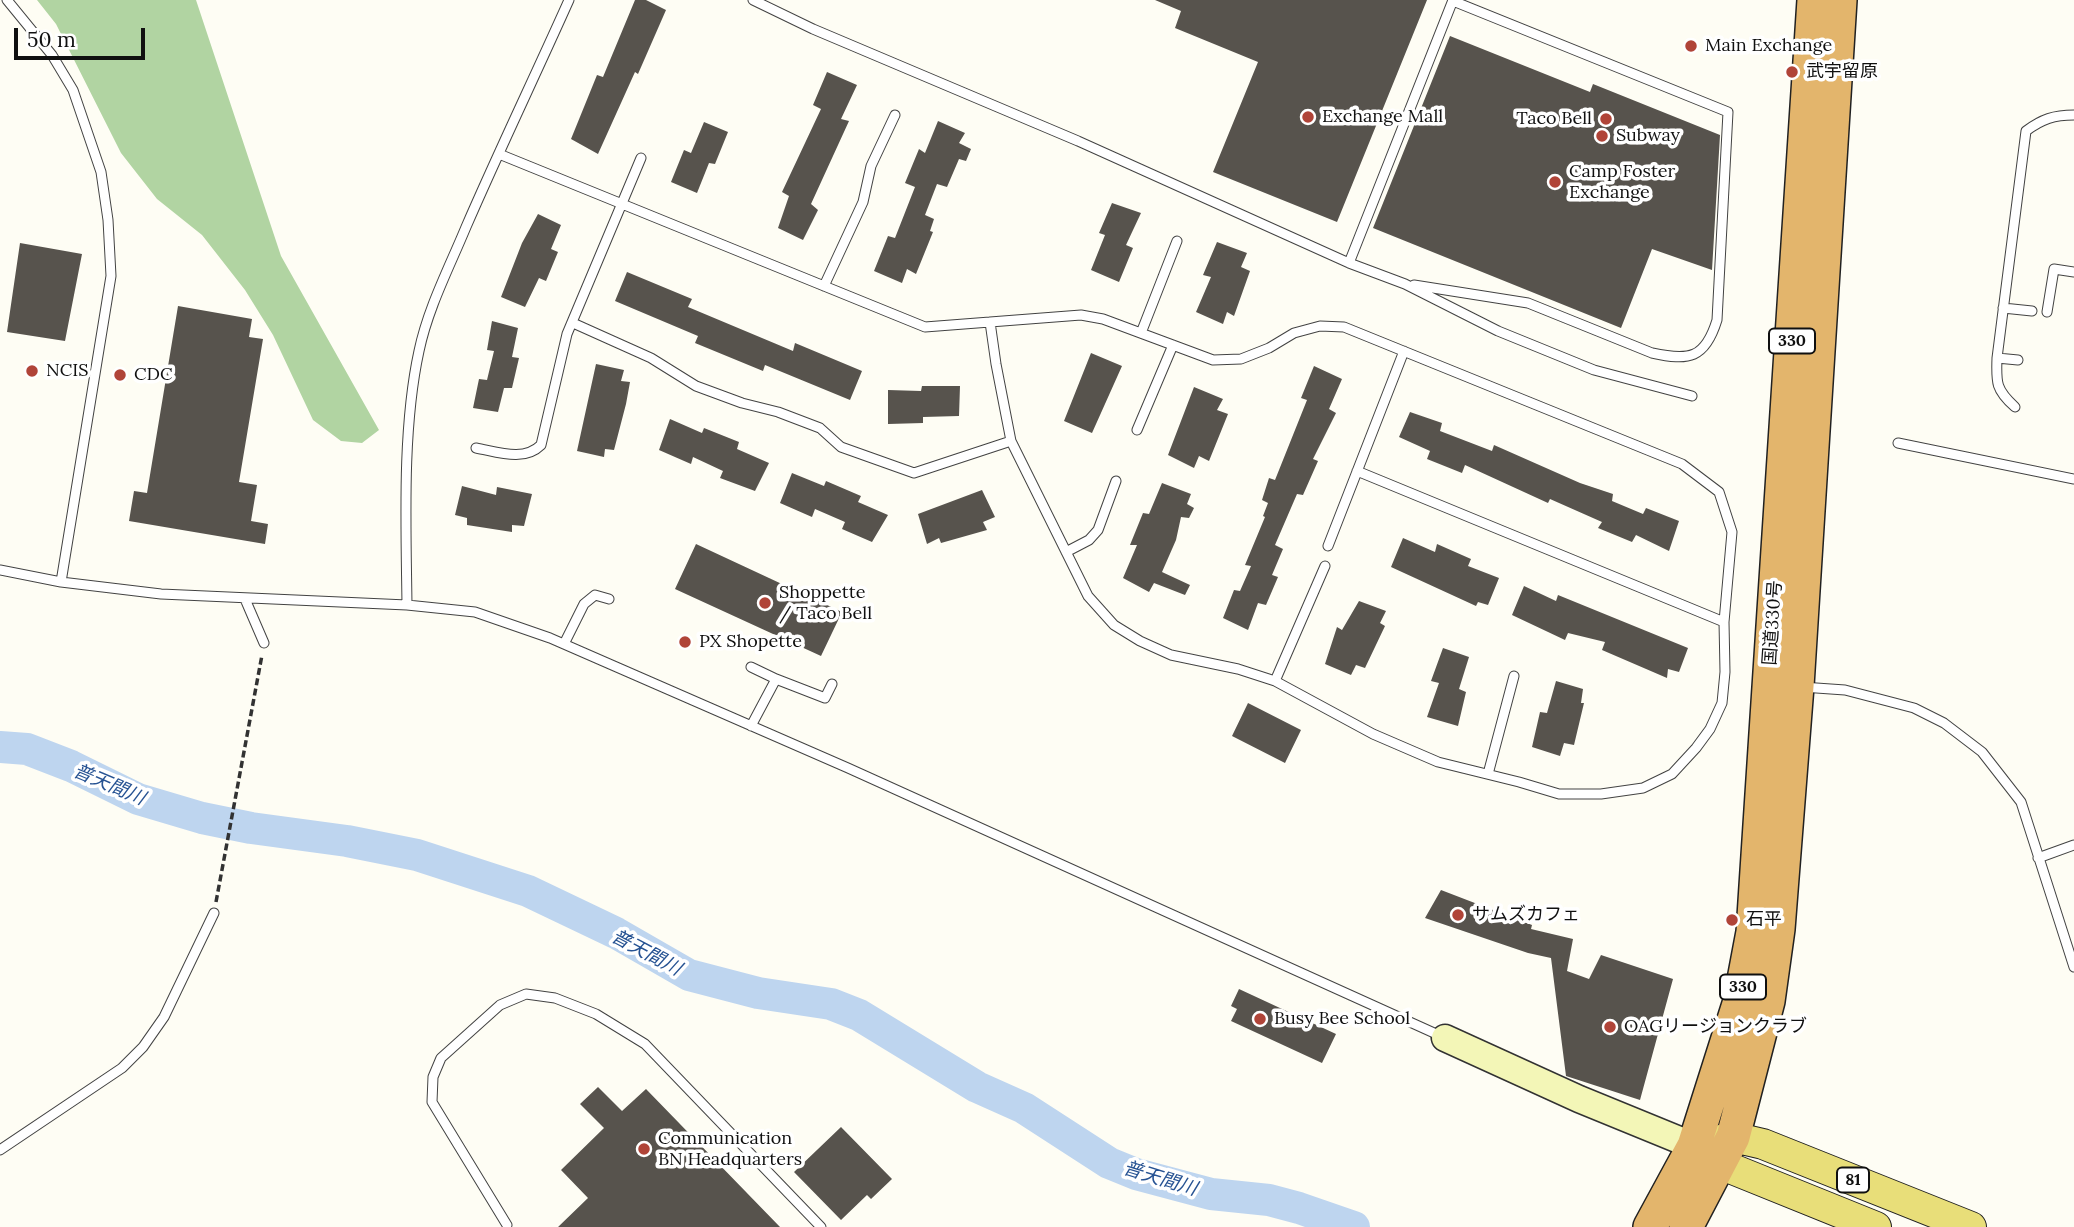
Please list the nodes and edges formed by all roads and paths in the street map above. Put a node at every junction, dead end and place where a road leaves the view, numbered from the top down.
1 (7, 0) edge
2 (569, 0) edge
3 (753, 0) edge
4 (1453, 0) edge
5 (1814, 0) edge
6 (1840, 0) edge
7 (895, 115) dead end
8 (2074, 115) edge
9 (499, 155) junction
10 (641, 158) dead end
11 (621, 204) junction
12 (1177, 241) dead end
13 (1349, 263) junction
14 (2074, 272) edge
15 (1405, 284) junction
16 (824, 286) junction
17 (2003, 309) junction
18 (2032, 311) dead end
19 (2047, 313) dead end
20 (990, 322) junction
21 (573, 323) junction
22 (1141, 333) junction
23 (1173, 345) junction
24 (1404, 351) junction
25 (1997, 358) junction
26 (2018, 360) dead end
27 (1692, 396) dead end
28 (2015, 407) dead end
29 (1138, 430) dead end
30 (1011, 441) junction
31 (1898, 443) dead end
32 (475, 448) dead end
33 (1357, 471) junction
34 (2074, 479) edge
35 (1116, 481) dead end
36 (1328, 546) dead end
37 (1066, 552) junction
38 (1325, 566) dead end
39 (0, 570) edge
40 (61, 582) junction
41 (608, 598) dead end
42 (244, 599) junction
43 (407, 605) junction
44 (1724, 622) junction
45 (264, 643) joint
46 (564, 644) junction
47 (751, 667) dead end
48 (1514, 676) dead end
49 (776, 679) junction
50 (1275, 681) junction
51 (832, 684) dead end
52 (1783, 685) junction
53 (751, 726) junction
54 (1488, 774) junction
55 (2074, 845) edge
56 (2038, 858) junction
57 (214, 913) joint
58 (2074, 967) edge
59 (1444, 1038) joint
60 (1716, 1149) junction
61 (0, 1150) edge
62 (507, 1225) dead end
63 (821, 1227) edge
64 (1650, 1227) edge
65 (1685, 1227) edge
66 (1876, 1227) edge
67 (1971, 1227) edge

1 - 40 lane
2 - 9 lane
3 - 13 lane
4 - 13 lane
4 - 15 lane
5 - 52 highway, 国道330号 / 330
6 - 52 highway, 国道330号 / 330
7 - 16 lane
8 - 17 lane
9 - 11 lane
9 - 43 lane
10 - 11 lane
11 - 16 lane
11 - 21 lane
12 - 22 lane
13 - 15 lane
14 - 19 lane
15 - 27 lane
16 - 20 lane
17 - 18 lane
17 - 25 lane
20 - 22 lane
20 - 30 lane
21 - 30 lane
21 - 32 lane
22 - 23 lane
23 - 24 lane
23 - 29 lane
24 - 33 lane
24 - 44 lane
25 - 26 lane
25 - 28 lane
30 - 37 lane
31 - 34 lane
33 - 36 lane
33 - 44 lane
35 - 37 lane
37 - 50 lane
38 - 50 lane
39 - 40 lane
40 - 42 lane
41 - 46 lane
42 - 43 lane
42 - 45 lane
43 - 46 lane
44 - 54 lane
45 - 57 path
46 - 53 lane
47 - 49 lane
48 - 54 lane
49 - 51 lane
49 - 53 lane
50 - 54 lane
52 - 56 lane
52 - 60 highway, 国道330号 / 330
53 - 59 lane
55 - 56 lane
56 - 58 lane
57 - 61 lane
59 - 60 street
60 - 64 highway, 国道330号 / 330
60 - 65 highway, 国道330号 / 330
60 - 66 main road, 81
60 - 67 main road, 81
62 - 63 lane

